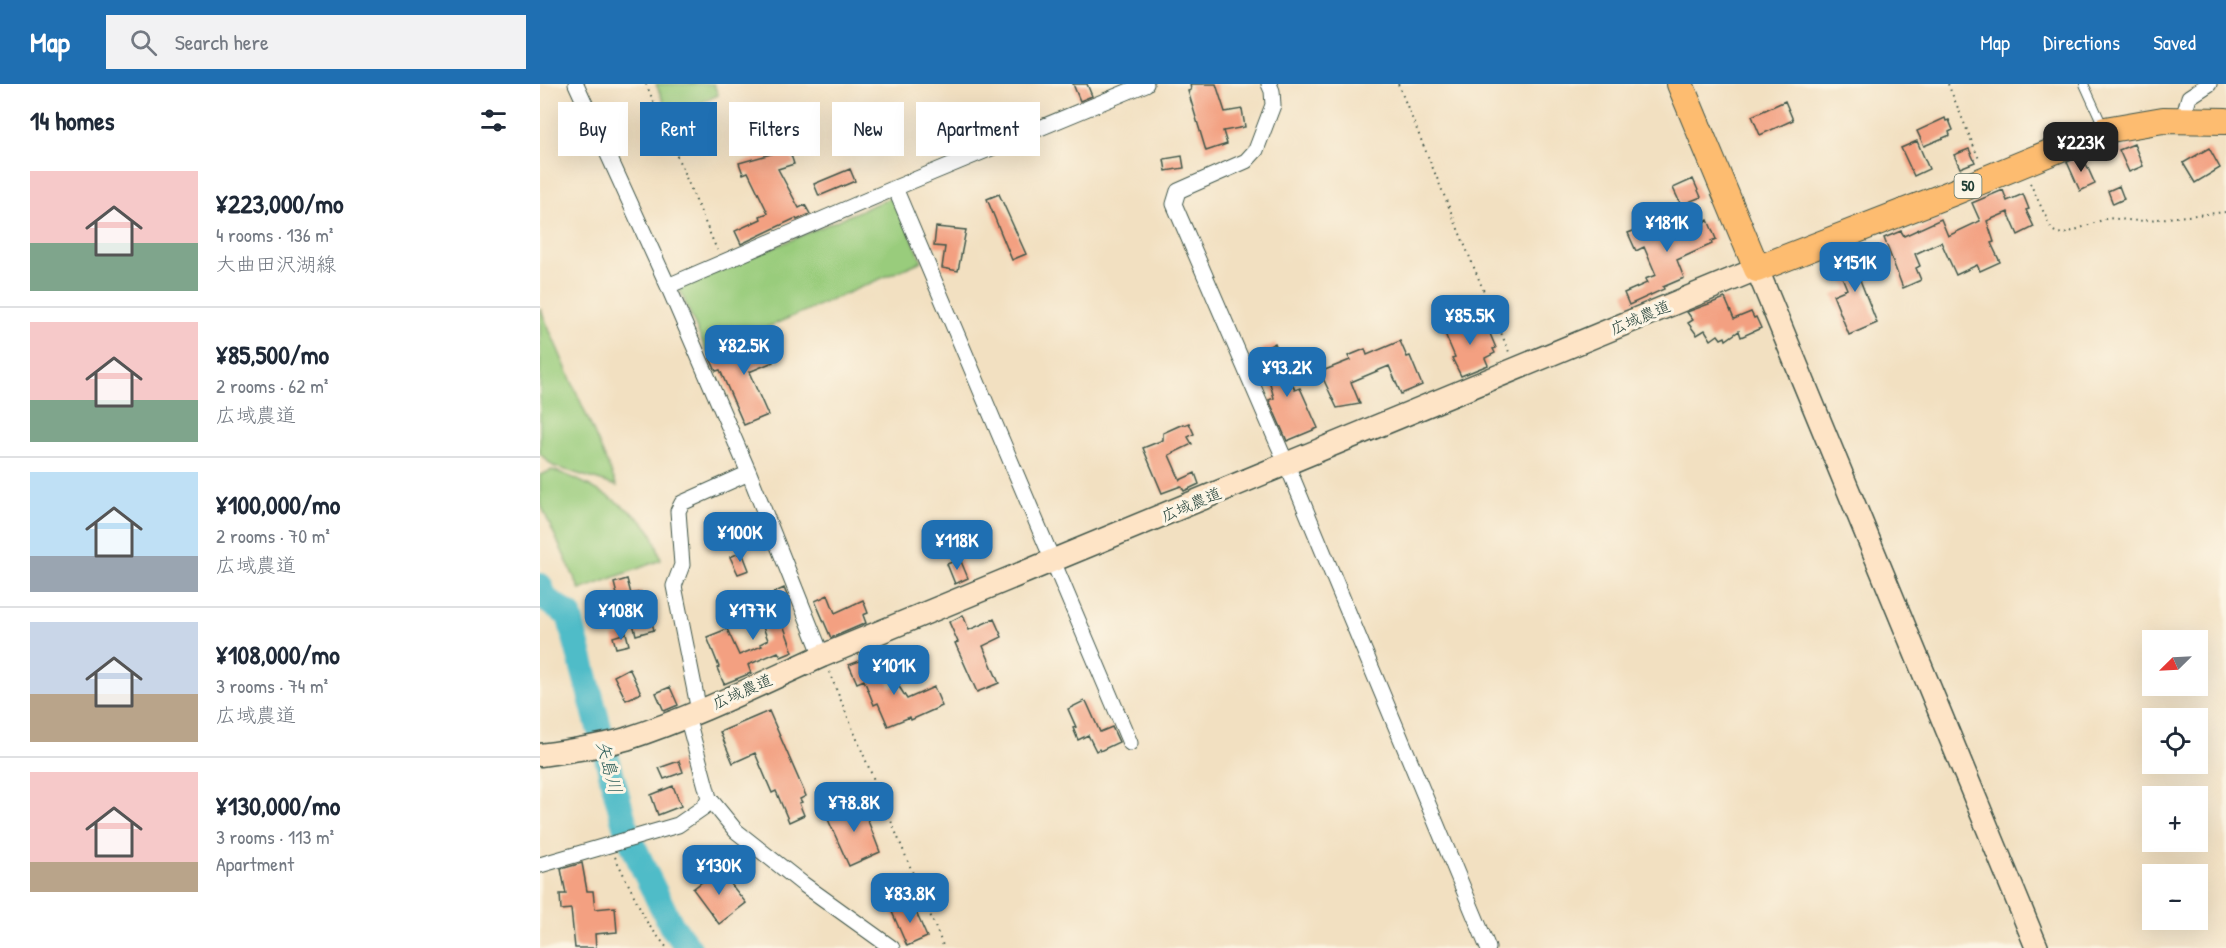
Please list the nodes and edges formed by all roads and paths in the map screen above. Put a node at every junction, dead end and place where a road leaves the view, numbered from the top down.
1 (576, 84) edge
2 (646, 84) edge
3 (1146, 84) edge
4 (1269, 84) edge
5 (1398, 84) edge
6 (1680, 84) edge
7 (1948, 84) edge
8 (2084, 84) edge
9 (2210, 84) edge
10 (2184, 119) junction
11 (2226, 121) edge
12 (2105, 130) junction
13 (2021, 164) junction
14 (1987, 178) junction
15 (895, 188) junction
16 (2226, 212) edge
17 (722, 263) junction
18 (1756, 269) junction
19 (668, 286) junction
20 (1516, 369) junction
21 (1287, 465) junction
22 (749, 473) junction
23 (1054, 561) junction
24 (822, 656) junction
25 (693, 713) junction
26 (1130, 743) dead end
27 (540, 755) edge
28 (709, 798) junction
29 (612, 843) junction
30 (540, 865) edge
31 (667, 948) edge
32 (892, 948) edge
33 (944, 948) edge
34 (1488, 948) edge
35 (2037, 948) edge

1 - 19 street
2 - 17 path
3 - 15 street
4 - 21 street
5 - 20 path
6 - 18 main road
7 - 14 path
8 - 12 lane
9 - 10 street
10 - 11 main road, 50
10 - 12 main road, 50
12 - 13 main road, 50
13 - 14 main road, 50
13 - 16 path
14 - 18 main road, 50
15 - 17 street
15 - 23 street
17 - 19 street
18 - 20 street, 広域農道
18 - 35 street
19 - 22 street
20 - 21 street, 広域農道
21 - 23 street, 広域農道
21 - 34 street
22 - 24 street
22 - 25 street
23 - 24 street, 広域農道
23 - 26 street
24 - 25 street, 広域農道
24 - 33 path
25 - 27 street, 広域農道
25 - 28 street
28 - 29 street
28 - 32 street
29 - 30 street
29 - 31 path

